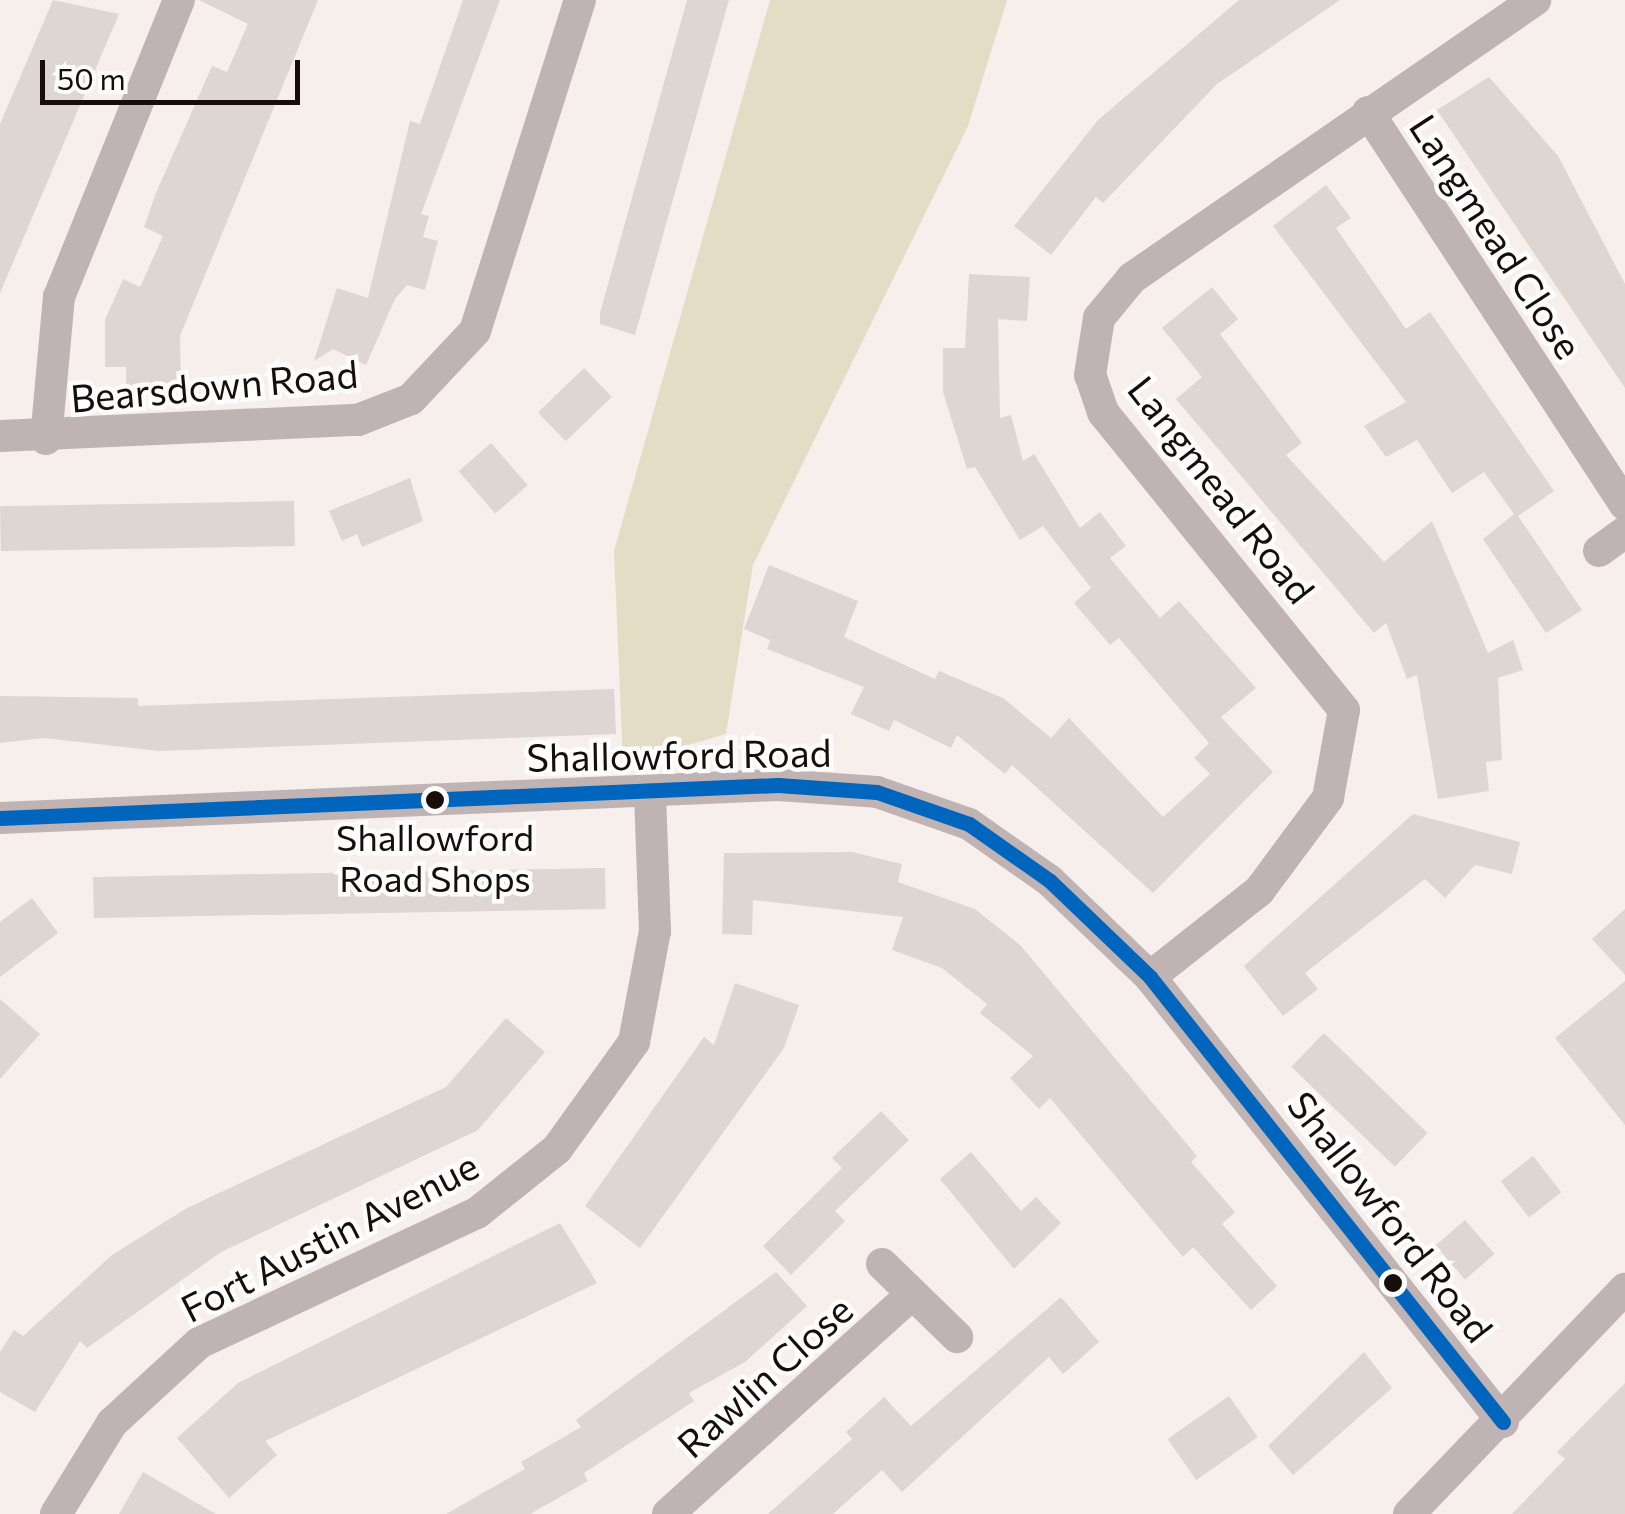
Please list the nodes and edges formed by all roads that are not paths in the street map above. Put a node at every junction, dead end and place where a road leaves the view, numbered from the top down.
1 (179, 0) edge
2 (580, 0) edge
3 (1535, 0) edge
4 (1368, 112) junction
5 (0, 436) edge
6 (46, 439) junction
7 (1625, 504) edge
8 (650, 792) junction
9 (0, 818) edge
10 (1150, 976) junction
11 (882, 1264) dead end
12 (1625, 1289) edge
13 (911, 1295) junction
14 (957, 1337) dead end
15 (1503, 1422) junction
16 (56, 1514) edge
17 (668, 1514) edge
18 (1409, 1514) edge

1 - 6 street
2 - 6 street, Bearsdown Road
3 - 4 street, Langmead Road
4 - 7 street, Langmead Close
4 - 10 street, Langmead Road
5 - 6 street, Bearsdown Road
8 - 9 street, Shallowford Road
8 - 10 street, Shallowford Road
8 - 16 street, Fort Austin Avenue
10 - 15 street, Shallowford Road
11 - 13 street
12 - 15 street
13 - 14 street
13 - 17 street, Rawlin Close
15 - 18 street

